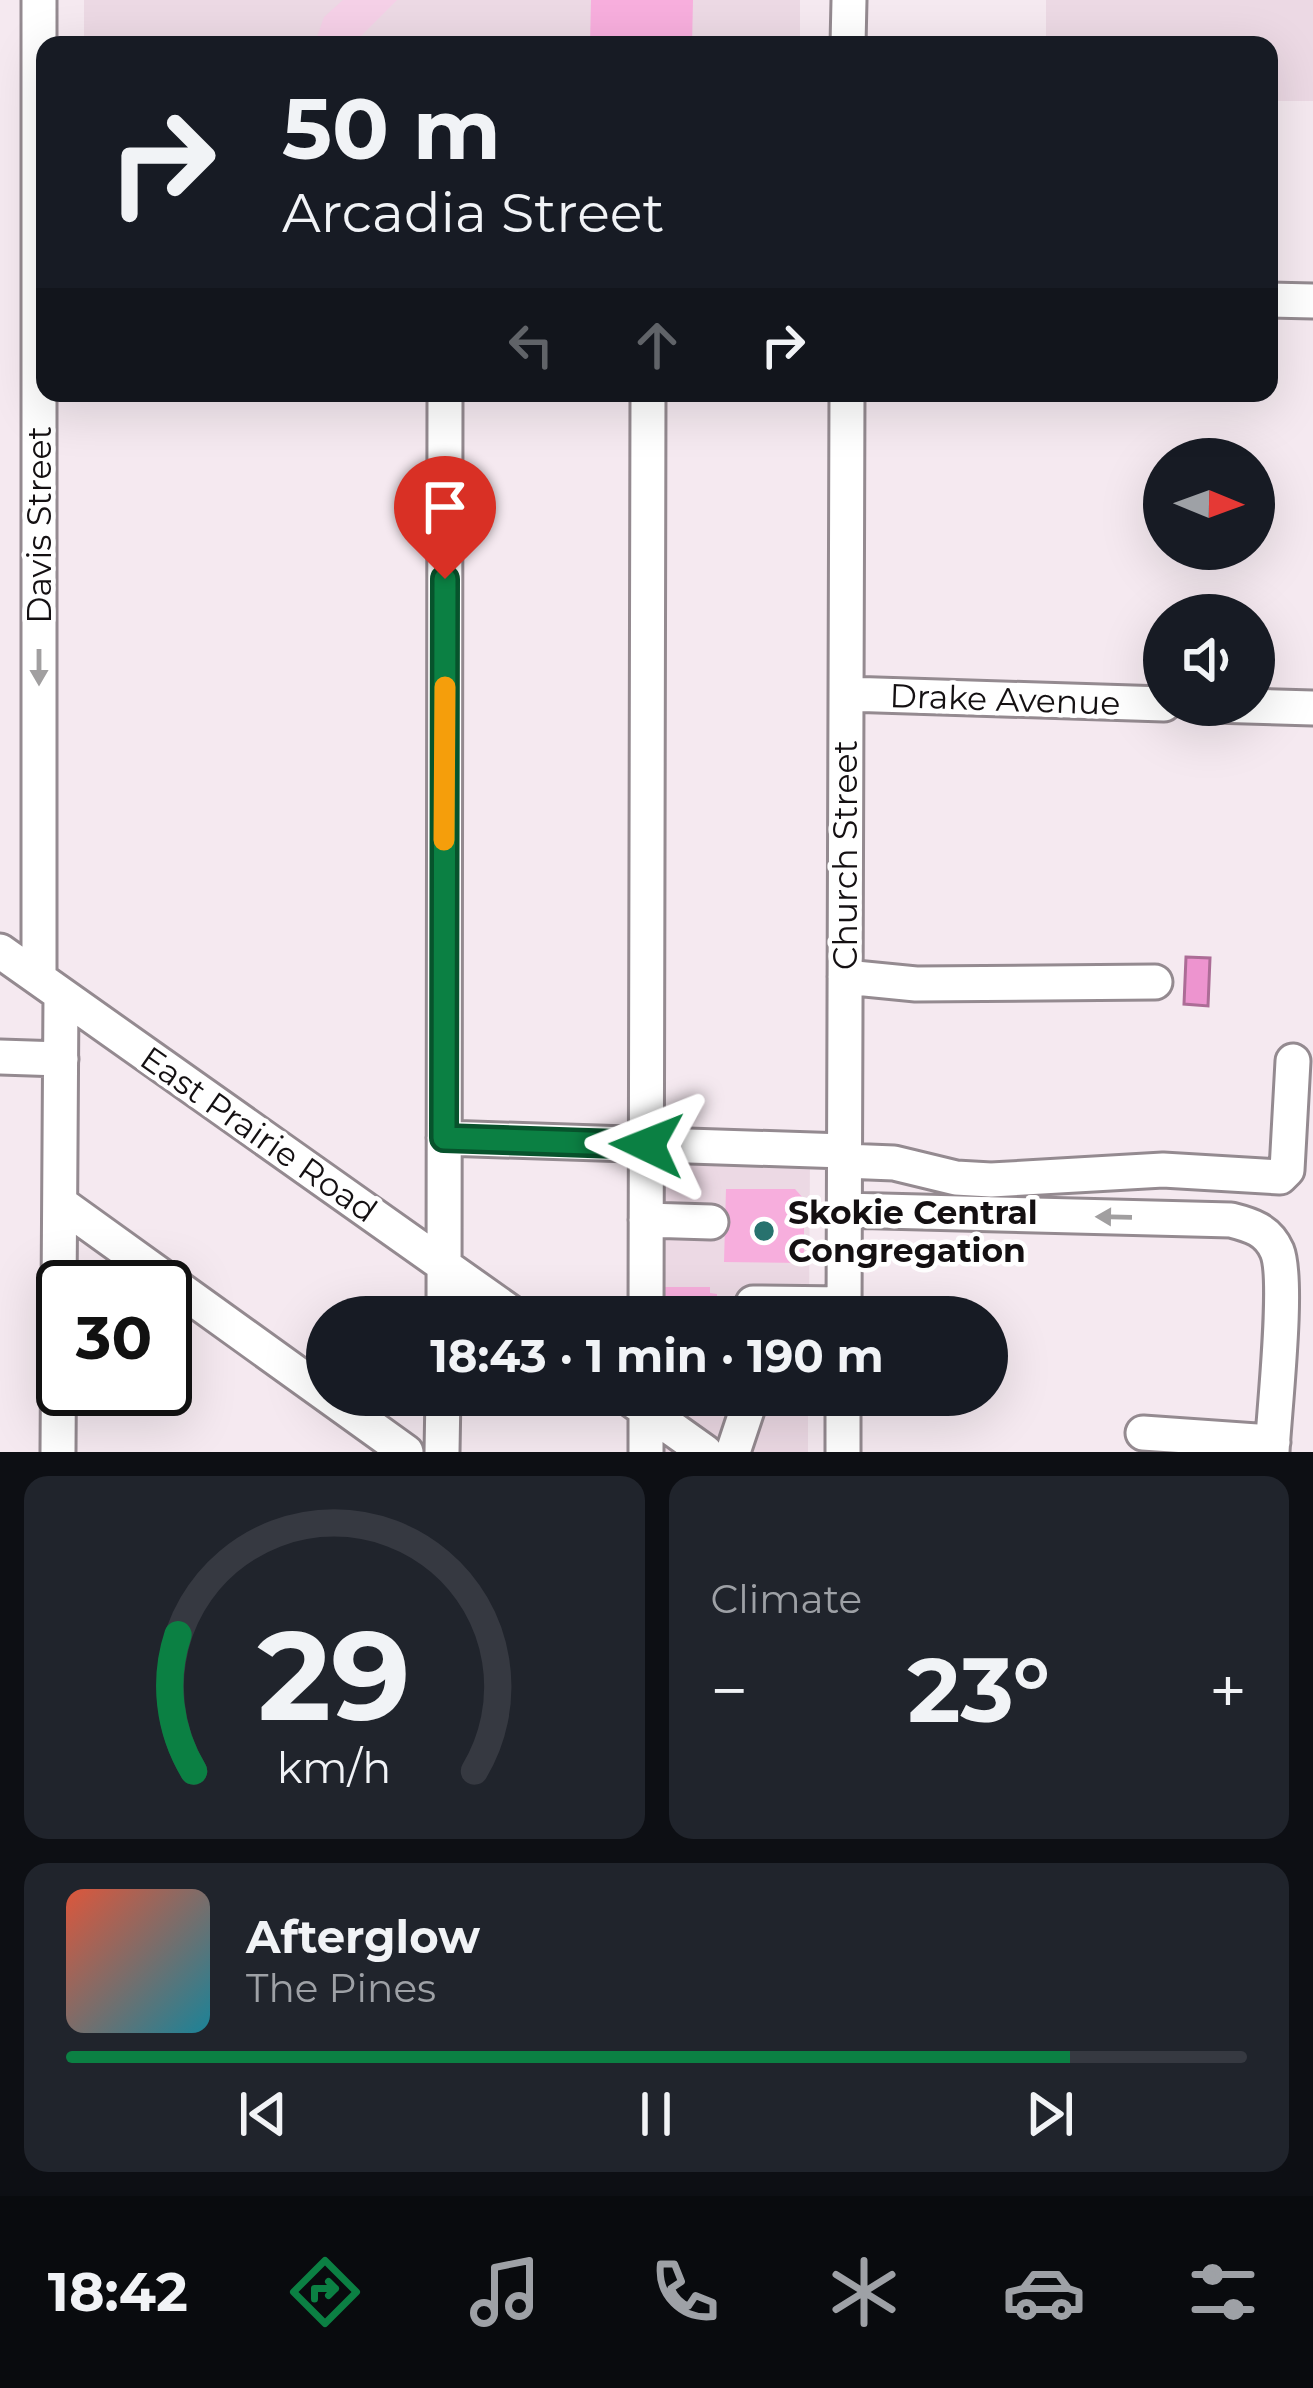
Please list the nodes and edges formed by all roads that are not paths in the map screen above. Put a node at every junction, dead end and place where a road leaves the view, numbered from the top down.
1 (39, 0) edge
2 (849, 0) edge
3 (39, 36) edge
4 (848, 36) edge
5 (1278, 300) edge
6 (1313, 301) edge
7 (44, 402) edge
8 (445, 402) edge
9 (648, 402) edge
10 (847, 402) edge
11 (846, 694) junction
12 (1143, 703) edge
13 (1275, 707) edge
14 (1313, 708) edge
15 (0, 950) edge
16 (845, 977) junction
17 (1155, 982) dead end
18 (50, 986) junction
19 (0, 1057) edge
20 (61, 1059) junction
21 (1293, 1061) dead end
22 (444, 1138) junction
23 (647, 1145) junction
24 (844, 1156) junction
25 (60, 1203) junction
26 (844, 1210) junction
27 (646, 1220) junction
28 (711, 1222) dead end
29 (445, 1265) junction
30 (444, 1296) edge
31 (488, 1296) edge
32 (646, 1296) edge
33 (844, 1296) edge
34 (442, 1416) edge
35 (641, 1416) edge
36 (659, 1416) edge
37 (745, 1416) edge
38 (843, 1416) edge
39 (1143, 1433) dead end
40 (1273, 1447) edge
41 (58, 1452) edge
42 (406, 1452) edge
43 (442, 1452) edge
44 (646, 1452) edge
45 (705, 1452) edge
46 (733, 1452) edge
47 (843, 1452) edge

1 - 3 street, Davis Street
2 - 4 street
5 - 6 street
7 -> 18 street, Davis Street
8 - 22 street
9 - 23 street
10 - 11 street, Church Street
11 - 12 street, Drake Avenue
11 - 16 street, Church Street
13 - 14 street
15 - 18 street, East Prairie Road
16 - 17 street
16 - 24 street, Church Street
18 - 20 street, Davis Street
18 - 29 street, East Prairie Road
19 - 20 street
20 - 25 street, Davis Street
21 - 24 street
22 - 23 street
22 - 29 street
23 - 24 street
23 - 27 street
24 - 26 street, Church Street
25 - 41 street, Davis Street
25 - 42 street
26 - 33 street, Church Street
40 -> 26 street
27 - 28 street
27 - 32 street
29 - 30 street
29 - 31 street, East Prairie Road
34 - 43 street
35 - 44 street
36 - 45 street
37 - 46 street
38 - 47 street
39 - 40 street

